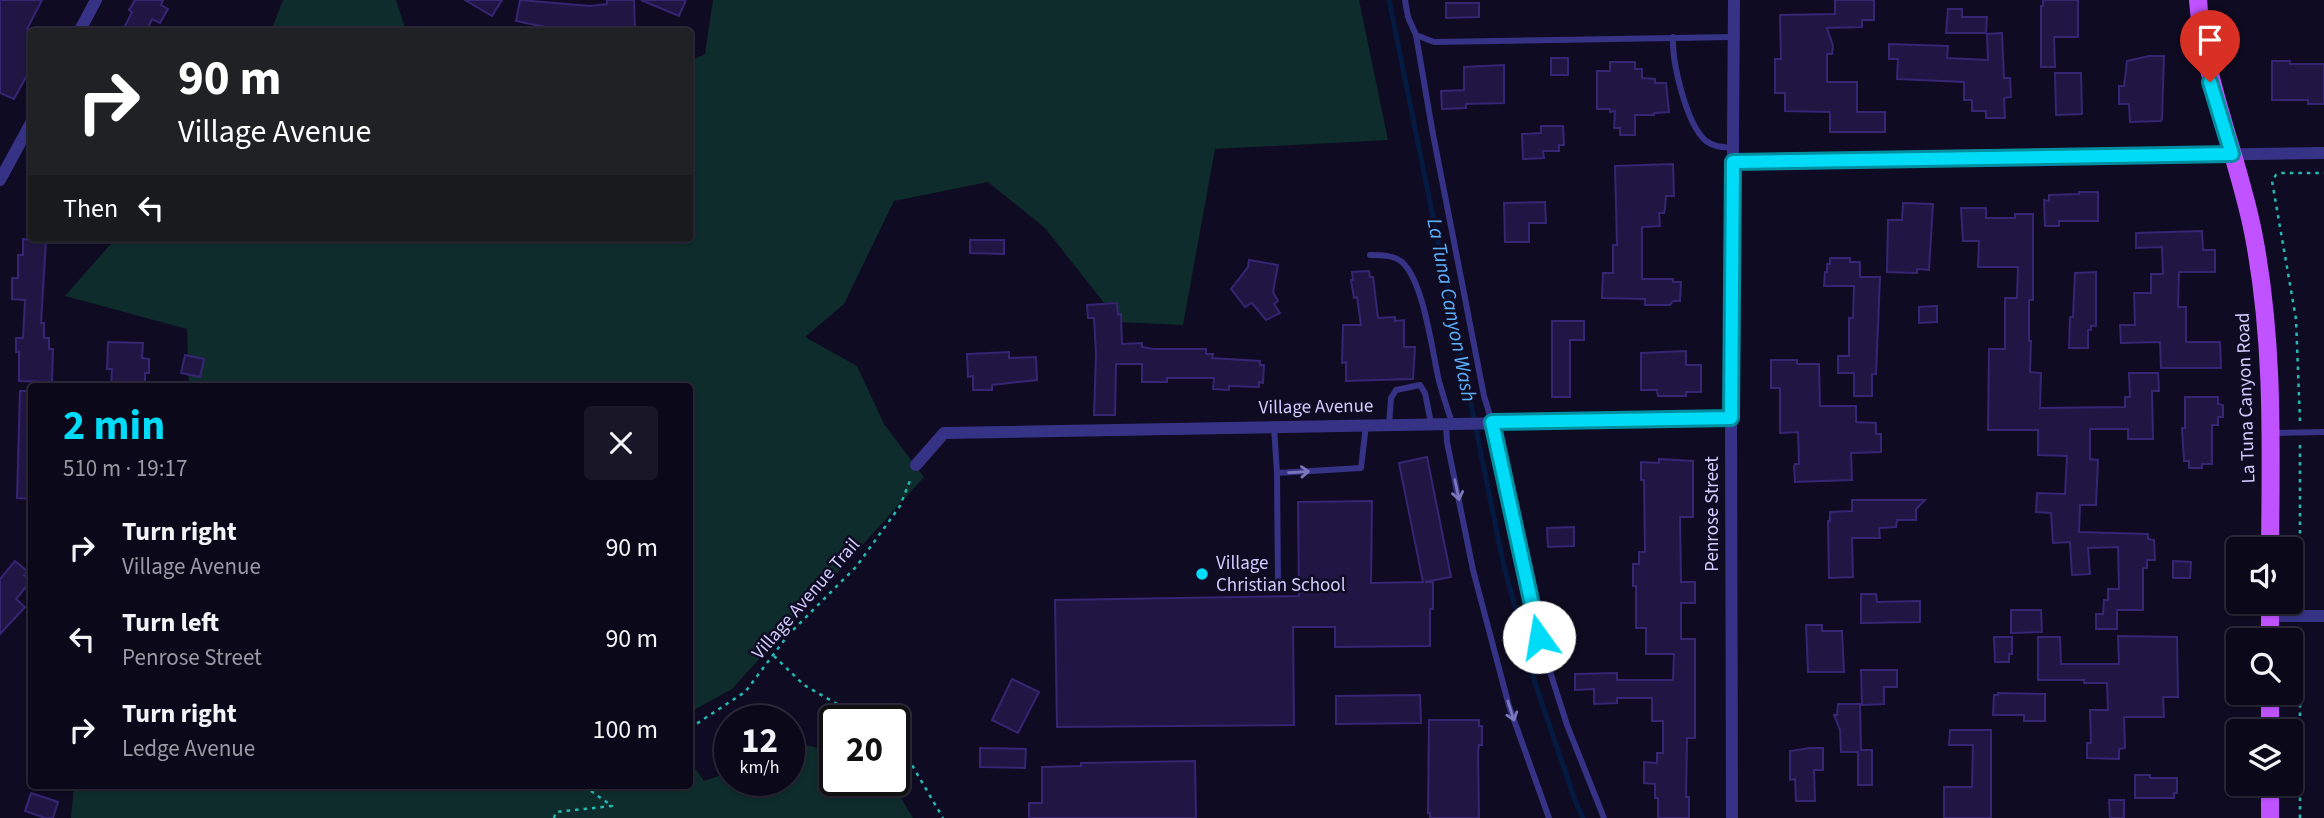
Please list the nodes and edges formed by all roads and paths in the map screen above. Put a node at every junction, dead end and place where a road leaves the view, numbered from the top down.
1 (96, 0) edge
2 (1405, 0) edge
3 (1734, 0) edge
4 (2198, 0) edge
5 (81, 28) edge
6 (1416, 35) junction
7 (1673, 37) junction
8 (1734, 37) junction
9 (28, 128) edge
10 (1732, 148) junction
11 (2324, 153) edge
12 (2232, 154) junction
13 (1733, 162) junction
14 (2324, 173) edge
15 (0, 180) edge
16 (1370, 254) dead end
17 (1731, 418) junction
18 (1488, 422) junction
19 (1431, 423) junction
20 (1449, 423) junction
21 (1366, 425) junction
22 (1389, 425) junction
23 (1273, 427) junction
24 (2300, 432) junction
25 (2324, 432) edge
26 (2272, 433) junction
27 (916, 465) joint
28 (1277, 473) junction
29 (2270, 537) edge
30 (1278, 586) dead end
31 (2289, 614) edge
32 (2324, 616) edge
33 (2300, 617) junction
34 (774, 656) junction
35 (839, 705) edge
36 (693, 726) edge
37 (910, 762) edge
38 (588, 789) edge
39 (2270, 796) edge
40 (1548, 816) edge
41 (554, 818) edge
42 (943, 818) edge
43 (1539, 818) edge
44 (1604, 818) edge
45 (1732, 818) edge
46 (2270, 818) edge
47 (2300, 818) edge

1 - 5 street
2 - 6 lane
3 - 8 street, Penrose Street
4 - 12 main road, La Tuna Canyon Road
6 - 7 lane
6 - 18 lane
7 - 8 lane
7 - 10 lane
8 - 10 street, Penrose Street
9 - 15 street
10 - 13 street, Penrose Street
11 - 12 street
12 - 13 street
12 - 26 main road, La Tuna Canyon Road
13 - 17 street, Penrose Street
14 - 24 path
16 - 20 lane
17 - 18 street, Village Avenue
17 - 45 street, Penrose Street
18 - 20 street, Village Avenue
18 - 44 lane
19 - 20 street, Village Avenue
19 - 22 street, Village Avenue
19 - 22 lane
20 -> 40 lane
21 - 22 street, Village Avenue
21 - 23 street, Village Avenue
28 -> 21 lane
23 - 27 street, Village Avenue
23 - 28 lane
24 - 25 lane
24 - 26 lane
24 - 33 path
26 - 29 main road, La Tuna Canyon Road
27 - 34 path, Village Avenue Trail
28 - 30 lane
31 - 33 street
32 - 33 street
33 - 47 path
34 - 35 path
34 - 36 path, Village Avenue Trail
37 - 42 path
38 - 41 path
39 - 46 main road
40 - 43 lane

